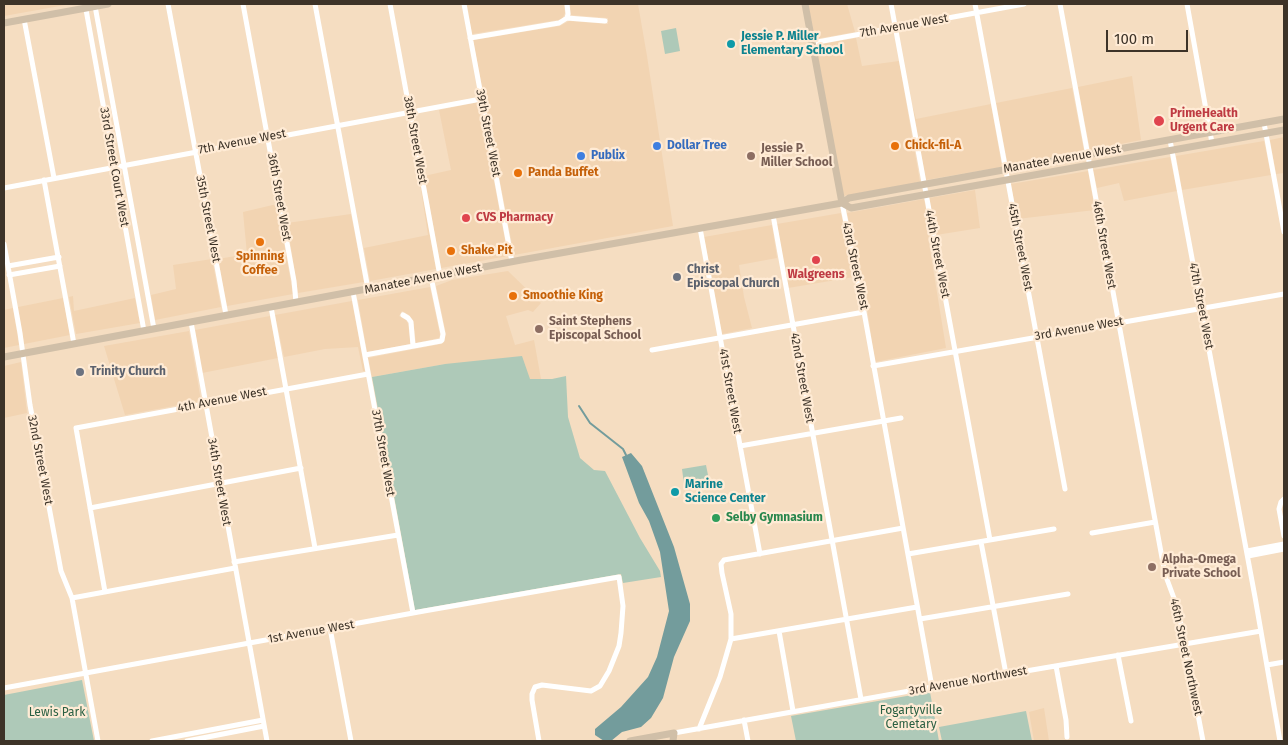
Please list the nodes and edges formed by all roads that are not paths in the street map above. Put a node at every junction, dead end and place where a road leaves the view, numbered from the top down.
1 (108, 4) edge
2 (168, 4) edge
3 (243, 4) edge
4 (315, 4) edge
5 (390, 4) edge
6 (464, 4) edge
7 (567, 4) edge
8 (805, 4) edge
9 (891, 4) edge
10 (975, 4) edge
11 (1024, 4) edge
12 (1060, 4) edge
13 (1186, 4) edge
14 (85, 6) edge
15 (95, 6) junction
16 (977, 12) junction
17 (567, 18) junction
18 (24, 19) junction
19 (605, 21) dead end
20 (4, 23) edge
21 (896, 27) junction
22 (470, 38) junction
23 (812, 43) junction
24 (481, 99) junction
25 (410, 112) junction
26 (1284, 119) edge
27 (1264, 123) junction
28 (338, 125) junction
29 (1284, 130) edge
30 (1210, 133) junction
31 (1266, 133) junction
32 (268, 137) junction
33 (1170, 140) junction
34 (1212, 143) junction
35 (1172, 150) junction
36 (195, 151) junction
37 (1088, 155) junction
38 (1090, 165) junction
39 (124, 166) junction
40 (114, 167) junction
41 (1006, 170) junction
42 (54, 178) junction
43 (44, 180) junction
44 (1007, 180) junction
45 (924, 184) junction
46 (4, 188) edge
47 (926, 194) junction
48 (842, 203) junction
49 (773, 215) junction
50 (700, 228) junction
51 (1284, 232) edge
52 (4, 244) edge
53 (59, 257) junction
54 (512, 262) junction
55 (8, 266) junction
56 (60, 266) junction
57 (9, 275) junction
58 (440, 276) junction
59 (431, 277) junction
60 (368, 289) junction
61 (353, 292) junction
62 (1284, 294) edge
63 (296, 302) junction
64 (271, 307) junction
65 (1202, 308) junction
66 (864, 312) junction
67 (403, 315) dead end
68 (226, 316) junction
69 (191, 322) junction
70 (1118, 322) junction
71 (792, 324) junction
72 (154, 329) junction
73 (144, 330) junction
74 (1037, 337) junction
75 (720, 338) junction
76 (74, 344) junction
77 (413, 346) junction
78 (652, 350) dead end
79 (955, 351) junction
80 (22, 353) junction
81 (365, 356) junction
82 (4, 357) edge
83 (873, 366) junction
84 (368, 374) junction
85 (287, 388) junction
86 (205, 404) junction
87 (901, 418) dead end
88 (883, 421) junction
89 (812, 433) junction
90 (740, 446) junction
91 (301, 468) junction
92 (219, 483) junction
93 (1148, 486) joint
94 (1064, 489) dead end
95 (1282, 502) edge
96 (90, 508) junction
97 (1155, 522) junction
98 (903, 528) junction
99 (1054, 529) dead end
100 (1092, 533) dead end
101 (398, 535) junction
102 (1284, 536) edge
103 (832, 540) junction
104 (990, 540) junction
105 (981, 542) junction
106 (1284, 544) edge
107 (315, 548) junction
108 (1284, 550) edge
109 (1247, 553) junction
110 (760, 554) junction
111 (908, 554) junction
112 (235, 565) junction
113 (105, 592) junction
114 (1068, 594) dead end
115 (72, 598) junction
116 (917, 607) junction
117 (993, 607) junction
118 (413, 613) junction
119 (920, 619) junction
120 (846, 620) junction
121 (330, 628) junction
122 (778, 631) junction
123 (1261, 631) junction
124 (731, 639) junction
125 (249, 643) junction
126 (1185, 644) junction
127 (1118, 655) junction
128 (1284, 662) edge
129 (1267, 665) junction
130 (1056, 666) junction
131 (86, 674) junction
132 (1006, 674) junction
133 (932, 687) junction
134 (4, 688) edge
135 (861, 699) junction
136 (793, 711) junction
137 (744, 720) junction
138 (1131, 721) dead end
139 (264, 723) junction
140 (699, 728) junction
141 (674, 733) junction
142 (1067, 737) dead end
143 (98, 741) edge
144 (152, 741) edge
145 (187, 741) edge
146 (267, 741) edge
147 (351, 741) edge
148 (539, 741) edge
149 (630, 741) edge
150 (673, 741) edge
151 (748, 741) edge
152 (1203, 741) edge
153 (1280, 741) edge

1 - 15 main road
2 - 36 street, 35th Street West
3 - 32 street, 36th Street West
4 - 28 street
5 - 25 street, 38th Street West
6 - 22 street, 39th Street West
7 - 17 street
8 - 23 main road, 43rd Street West
9 - 21 street, 44th Street West
10 - 16 street, 45th Street West
11 - 16 street, 7th Avenue West
12 - 37 street, 46th Street West
13 - 30 street
14 - 15 main road
14 - 18 main road
14 - 40 street, 33rd Street Court West
15 - 39 street, 33rd Street Court West
16 - 21 street, 7th Avenue West
16 - 41 street, 45th Street West
17 - 19 street
17 - 22 street
18 - 20 main road
18 - 42 street
21 - 23 street, 7th Avenue West
21 - 45 street, 44th Street West
22 - 24 street, 39th Street West
23 - 48 main road, 43rd Street West
24 - 25 street, 7th Avenue West
24 - 54 street, 39th Street West
25 - 28 street, 7th Avenue West
25 - 58 street, 38th Street West
26 - 27 main road, Manatee Avenue West
27 - 30 main road, Manatee Avenue West
27 - 31 street
28 - 32 street, 7th Avenue West
28 - 60 street
29 - 31 main road, Manatee Avenue West
30 - 33 main road, Manatee Avenue West
30 - 34 street
31 - 34 main road, Manatee Avenue West
31 - 51 street
32 - 36 street, 7th Avenue West
32 - 63 street, 36th Street West
33 - 35 street, 47th Street West
33 - 37 main road, Manatee Avenue West
34 - 35 main road, Manatee Avenue West
35 - 38 main road, Manatee Avenue West
35 - 65 street, 47th Street West
36 - 39 street, 7th Avenue West
36 - 68 street, 35th Street West
37 - 38 street, 46th Street West
37 - 41 main road, Manatee Avenue West
38 - 44 main road, Manatee Avenue West
38 - 70 street, 46th Street West
39 - 40 street, 7th Avenue West
39 - 72 street, 33rd Street Court West
40 - 42 street, 7th Avenue West
40 - 73 street, 33rd Street Court West
41 - 44 street, 45th Street West
41 - 45 main road, Manatee Avenue West
42 - 43 street, 7th Avenue West
43 - 46 street, 7th Avenue West
43 - 53 street
44 - 47 main road, Manatee Avenue West
44 - 74 street, 45th Street West
45 - 47 street, 44th Street West
45 - 48 main road, Manatee Avenue West
47 - 48 main road, Manatee Avenue West
47 - 79 street, 44th Street West
48 - 49 main road, Manatee Avenue West
48 - 66 street, 43rd Street West
49 - 50 main road, Manatee Avenue West
49 - 71 street, 42nd Street West
50 - 54 main road, Manatee Avenue West
50 - 75 street, 41st Street West
52 - 55 street, 32nd Street West
53 - 55 street
53 - 56 street
54 - 58 main road, Manatee Avenue West
55 - 57 street, 32nd Street West
56 - 57 street
56 - 76 street
57 - 80 street, 32nd Street West
58 - 59 main road, Manatee Avenue West
59 - 60 main road, Manatee Avenue West
59 - 77 street
60 - 61 main road, Manatee Avenue West
61 - 63 main road, Manatee Avenue West
61 - 81 street, 37th Street West
62 - 65 street, 3rd Avenue West
63 - 64 main road, Manatee Avenue West
64 - 68 main road, Manatee Avenue West
64 - 85 street
65 - 70 street, 3rd Avenue West
65 - 109 street, 47th Street West
66 - 71 street
66 - 83 street, 43rd Street West
67 - 77 street
68 - 69 main road, Manatee Avenue West
69 - 72 main road, Manatee Avenue West
69 - 86 street, 34th Street West
70 - 74 street, 3rd Avenue West
70 - 93 street, 46th Street West
71 - 75 street
71 - 89 street, 42nd Street West
72 - 73 main road, Manatee Avenue West
73 - 76 main road, Manatee Avenue West
74 - 79 street, 3rd Avenue West
74 - 94 street, 45th Street West
75 - 78 street
75 - 90 street, 41st Street West
76 - 80 main road, Manatee Avenue West
77 - 81 street
79 - 83 street, 3rd Avenue West
79 - 104 street, 44th Street West
80 - 82 main road, Manatee Avenue West
80 - 115 street, 32nd Street West
81 - 84 street, 37th Street West
83 - 88 street, 43rd Street West
84 - 85 street, 4th Avenue West
84 - 101 street, 37th Street West
85 - 86 street, 4th Avenue West
85 - 91 street
86 - 92 street, 34th Street West
86 - 96 street, 4th Avenue West
87 - 88 street
88 - 89 street
88 - 98 street, 43rd Street West
89 - 90 street
89 - 103 street, 42nd Street West
90 - 110 street, 41st Street West
91 - 92 street
91 - 107 street
92 - 96 street
92 - 112 street, 34th Street West
93 - 97 street, 46th Street Northwest
95 - 102 street
96 - 113 street
97 - 100 street
97 - 126 street, 46th Street Northwest
98 - 103 street
98 - 111 street, 43rd Street West
99 - 104 street
101 - 107 street
101 - 118 street, 37th Street West
103 - 110 street
103 - 120 street, 42nd Street West
104 - 105 street
105 - 111 street
105 - 117 street
106 - 109 street
107 - 112 street
108 - 109 street
109 - 123 street, 47th Street West
110 - 124 street
111 - 116 street, 43rd Street West
112 - 113 street
112 - 125 street, 34th Street West
113 - 115 street
114 - 117 street
115 - 131 street, 32nd Street West
116 - 119 street, 43rd Street West
116 - 120 street
117 - 119 street
117 - 132 street
118 - 121 street, 1st Avenue West
118 - 148 street, 1st Avenue West
119 - 133 street, 43rd Street West
120 - 122 street
120 - 135 street, 42nd Street West
121 - 125 street, 1st Avenue West
121 - 147 street
122 - 124 street
122 - 136 street
123 - 126 street, 3rd Avenue Northwest
123 - 129 street, 47th Street West
124 - 140 street
125 - 131 street, 1st Avenue West
125 - 139 street, 34th Street West
126 - 127 street, 3rd Avenue Northwest
126 - 152 street, 46th Street Northwest
127 - 130 street, 3rd Avenue Northwest
127 - 138 street
128 - 129 street
129 - 153 street, 47th Street West
130 - 132 street, 3rd Avenue Northwest
130 - 142 street
131 - 134 street, 1st Avenue West
131 - 143 street, 32nd Street West
132 - 133 street, 3rd Avenue Northwest
133 - 135 street, 3rd Avenue Northwest
135 - 136 street, 3rd Avenue Northwest
136 - 137 street, 3rd Avenue Northwest
137 - 140 street, 3rd Avenue Northwest
137 - 151 street
139 - 144 street
139 - 145 street
139 - 146 street, 34th Street West
140 - 141 street, 3rd Avenue Northwest
141 - 149 main road
141 - 150 main road

